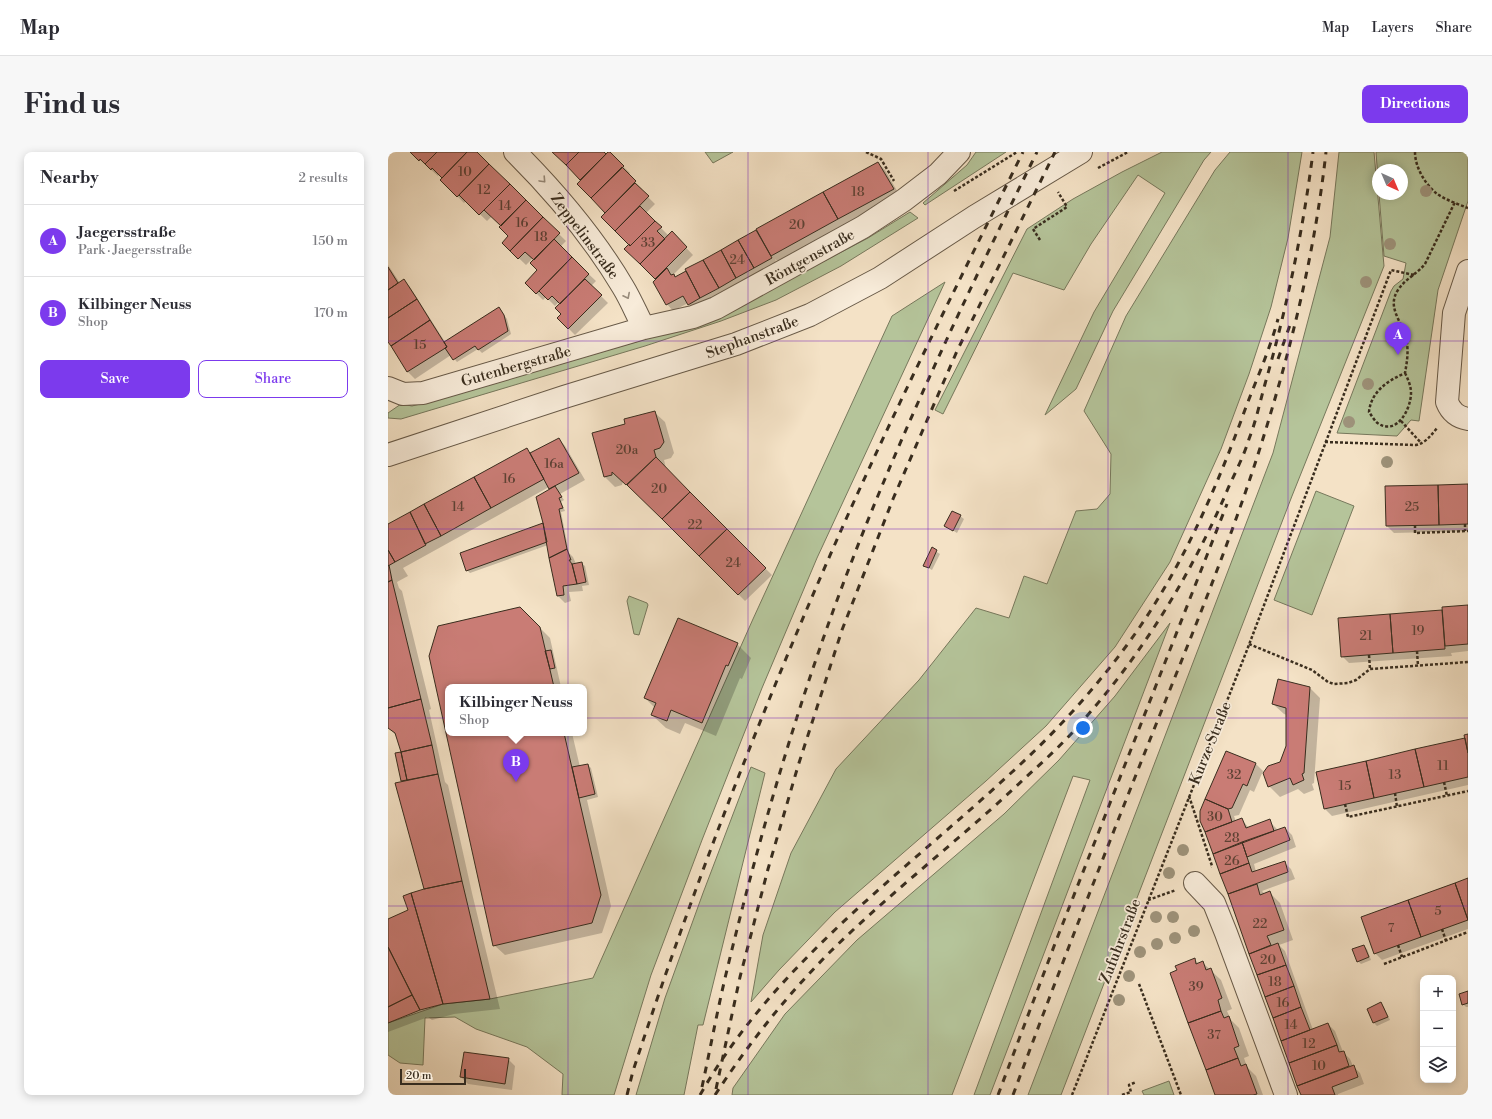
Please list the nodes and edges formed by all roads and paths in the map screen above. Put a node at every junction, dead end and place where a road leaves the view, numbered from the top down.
1 (515, 152) edge
2 (866, 152) edge
3 (959, 152) edge
4 (1081, 152) edge
5 (1415, 152) edge
6 (1058, 191) dead end
7 (904, 200) junction
8 (1455, 202) junction
9 (1468, 208) edge
10 (1040, 240) dead end
11 (1414, 275) junction
12 (1467, 278) edge
13 (644, 328) junction
14 (1405, 373) junction
15 (388, 388) edge
16 (1459, 415) edge
17 (1401, 421) junction
18 (1325, 442) junction
19 (1422, 444) junction
20 (389, 453) edge
21 (1465, 524) dead end
22 (1415, 525) dead end
23 (1467, 531) edge
24 (1249, 644) junction
25 (1417, 651) dead end
26 (1369, 655) dead end
27 (1468, 662) edge
28 (1418, 666) junction
29 (1370, 669) junction
30 (1444, 782) dead end
31 (1468, 791) edge
32 (1394, 793) dead end
33 (1189, 796) junction
34 (1447, 796) junction
35 (1345, 804) dead end
36 (1398, 806) junction
37 (1195, 883) junction
38 (1148, 900) junction
39 (1442, 929) dead end
40 (1468, 932) edge
41 (1446, 941) junction
42 (1398, 945) dead end
43 (1402, 957) junction
44 (1384, 964) dead end
45 (1139, 984) dead end
46 (1136, 1082) dead end
47 (1072, 1095) edge
48 (1122, 1095) edge
49 (1181, 1095) edge
50 (1286, 1095) edge

1 -> 13 street, Zeppelinstraße
2 - 7 path
3 - 7 street, Röntgenstraße
4 - 20 street, Stephanstraße
5 - 8 path
6 - 10 path
7 - 13 street, Röntgenstraße
8 - 9 path
8 - 11 path
11 - 14 path
11 - 18 path, Kurze Straße
12 - 16 street
13 - 15 street, Gutenbergstraße
14 - 17 path
14 - 17 path
16 - 19 path
17 - 19 path
18 - 19 path
18 - 24 path, Kurze Straße
21 - 23 path
22 - 23 path
24 - 29 path
24 - 33 path, Kurze Straße
25 - 28 path
26 - 29 path
27 - 28 path
28 - 29 path
30 - 34 path
31 - 34 path
32 - 36 path
33 - 37 path, Kurze Straße
33 - 38 path, Zufuhrstraße
34 - 36 path
35 - 36 path
37 - 38 path, Kurze Straße
37 - 50 street
38 - 47 path, Zufuhrstraße
39 - 41 path
40 - 41 path
41 - 43 path
42 - 43 path
43 - 44 path
45 - 49 path
46 - 48 path

